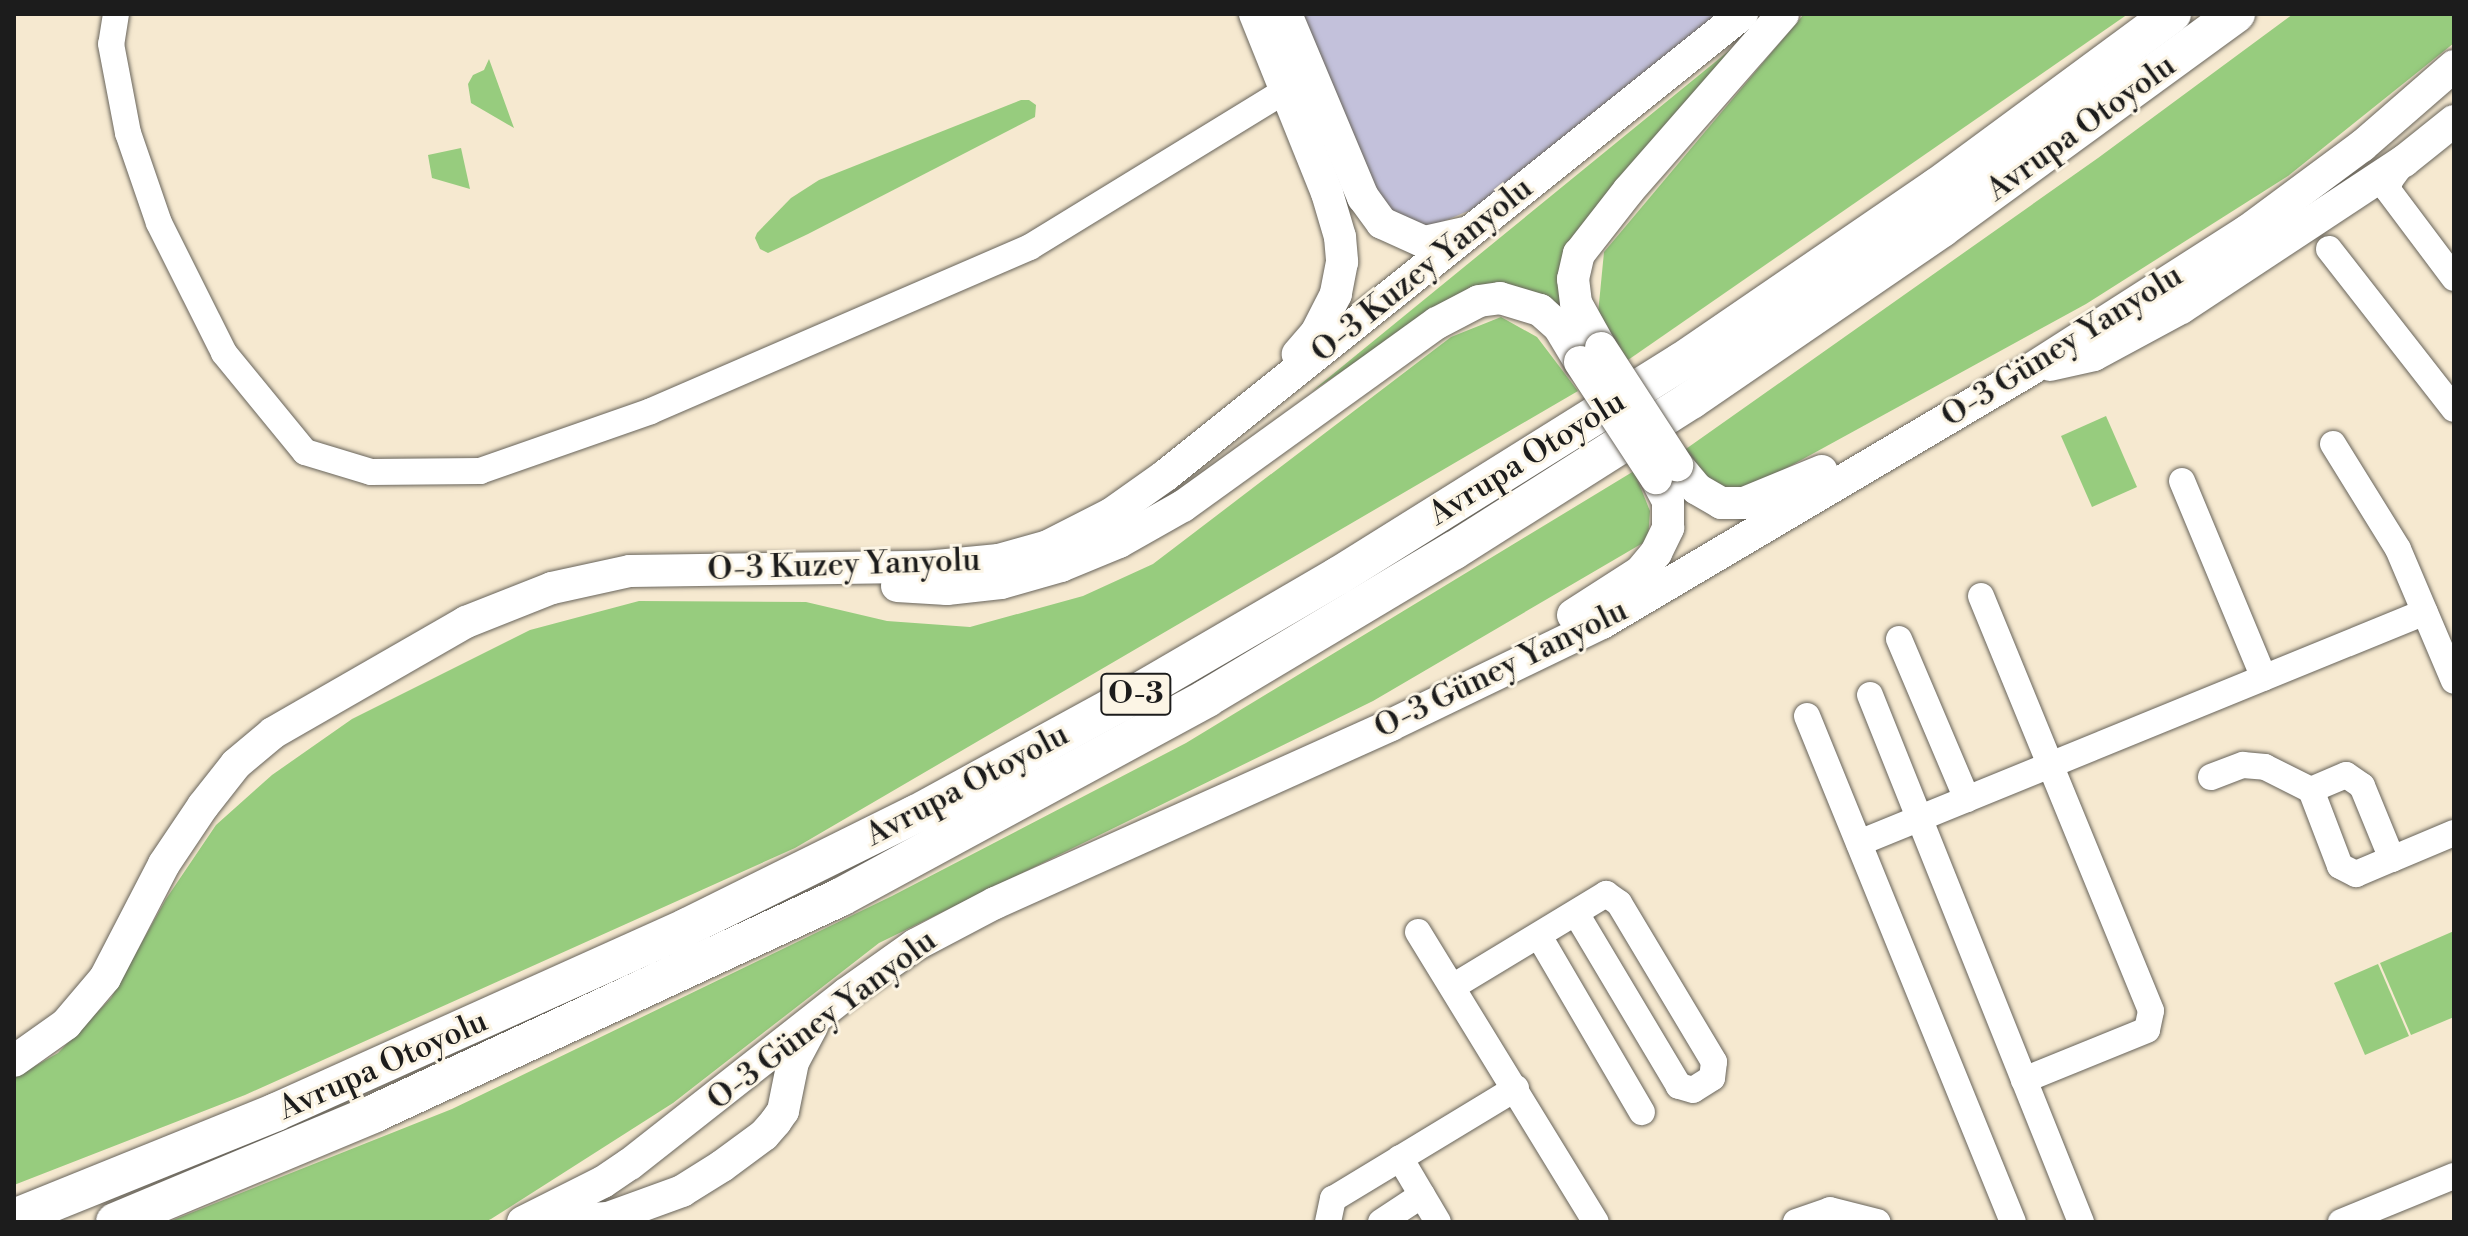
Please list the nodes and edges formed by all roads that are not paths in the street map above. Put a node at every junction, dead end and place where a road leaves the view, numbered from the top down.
1 (116, 14) edge
2 (1255, 14) edge
3 (1286, 14) edge
4 (1742, 14) edge
5 (1783, 14) edge
6 (2172, 14) edge
7 (2236, 14) edge
8 (2454, 66) edge
9 (1300, 89) junction
10 (2454, 121) edge
11 (2404, 161) junction
12 (1471, 231) junction
13 (2445, 247) edge
14 (2329, 249) dead end
15 (2454, 278) edge
16 (1590, 355) junction
17 (2031, 369) junction
18 (1247, 409) junction
19 (2454, 409) edge
20 (1932, 426) junction
21 (2333, 444) dead end
22 (1666, 471) junction
23 (2182, 481) dead end
24 (705, 570) junction
25 (1981, 596) dead end
26 (2425, 612) junction
27 (1899, 639) dead end
28 (2264, 678) junction
29 (2454, 681) edge
30 (1870, 695) dead end
31 (1807, 716) dead end
32 (1327, 754) junction
33 (2050, 765) junction
34 (2211, 777) dead end
35 (2311, 790) junction
36 (1967, 799) junction
37 (1919, 819) junction
38 (2454, 833) edge
39 (1859, 843) junction
40 (2392, 859) junction
41 (1576, 913) junction
42 (1418, 932) dead end
43 (1539, 936) junction
44 (1454, 986) junction
45 (820, 1015) junction
46 (14, 1061) edge
47 (2024, 1080) junction
48 (1516, 1088) junction
49 (1642, 1112) dead end
50 (1400, 1158) junction
51 (2454, 1176) edge
52 (1422, 1195) junction
53 (14, 1218) edge
54 (115, 1222) edge
55 (523, 1222) edge
56 (538, 1222) edge
57 (1328, 1222) edge
58 (1381, 1222) edge
59 (1438, 1222) edge
60 (1596, 1222) edge
61 (1796, 1222) edge
62 (1877, 1222) edge
63 (2013, 1222) edge
64 (2081, 1222) edge
65 (2341, 1222) edge

1 - 9 street
2 - 9 main road
3 - 9 main road
4 - 12 main road, O-3 Kuzey Yanyolu
5 - 16 main road
6 - 53 highway, Avrupa Otoyolu / O-3
7 - 54 highway, Avrupa Otoyolu / O-3
8 - 17 main road, O-3 Güney Yanyolu
9 - 12 main road
9 - 18 main road
10 - 11 main road
11 - 13 street
11 - 17 main road
12 - 18 main road, O-3 Kuzey Yanyolu
13 - 15 street
14 - 19 street
16 - 22 main road, bridge
16 - 24 main road
17 - 20 main road, O-3 Güney Yanyolu
18 - 24 main road, O-3 Kuzey Yanyolu
20 - 22 main road
20 - 32 main road, O-3 Güney Yanyolu
21 - 26 street
22 - 32 main road
23 - 28 street
24 - 46 main road, O-3 Kuzey Yanyolu
25 - 33 street
26 - 28 street
26 - 29 street
27 - 36 street
28 - 33 street
30 - 37 street
31 - 39 street
32 - 45 main road, O-3 Güney Yanyolu
33 - 36 street
33 - 47 street
34 - 35 street
35 - 40 street
35 - 40 street
36 - 37 street
37 - 39 street
37 - 47 street
38 - 40 street
39 - 63 street
41 - 41 street
41 - 43 street
42 - 44 street
43 - 44 street
43 - 49 street
44 - 48 street
45 - 55 main road, O-3 Güney Yanyolu
45 - 56 main road
47 - 64 street
48 - 50 street
48 - 60 street
50 - 52 street
50 - 57 street
51 - 65 street
52 - 58 street
52 - 59 street
61 - 62 street

